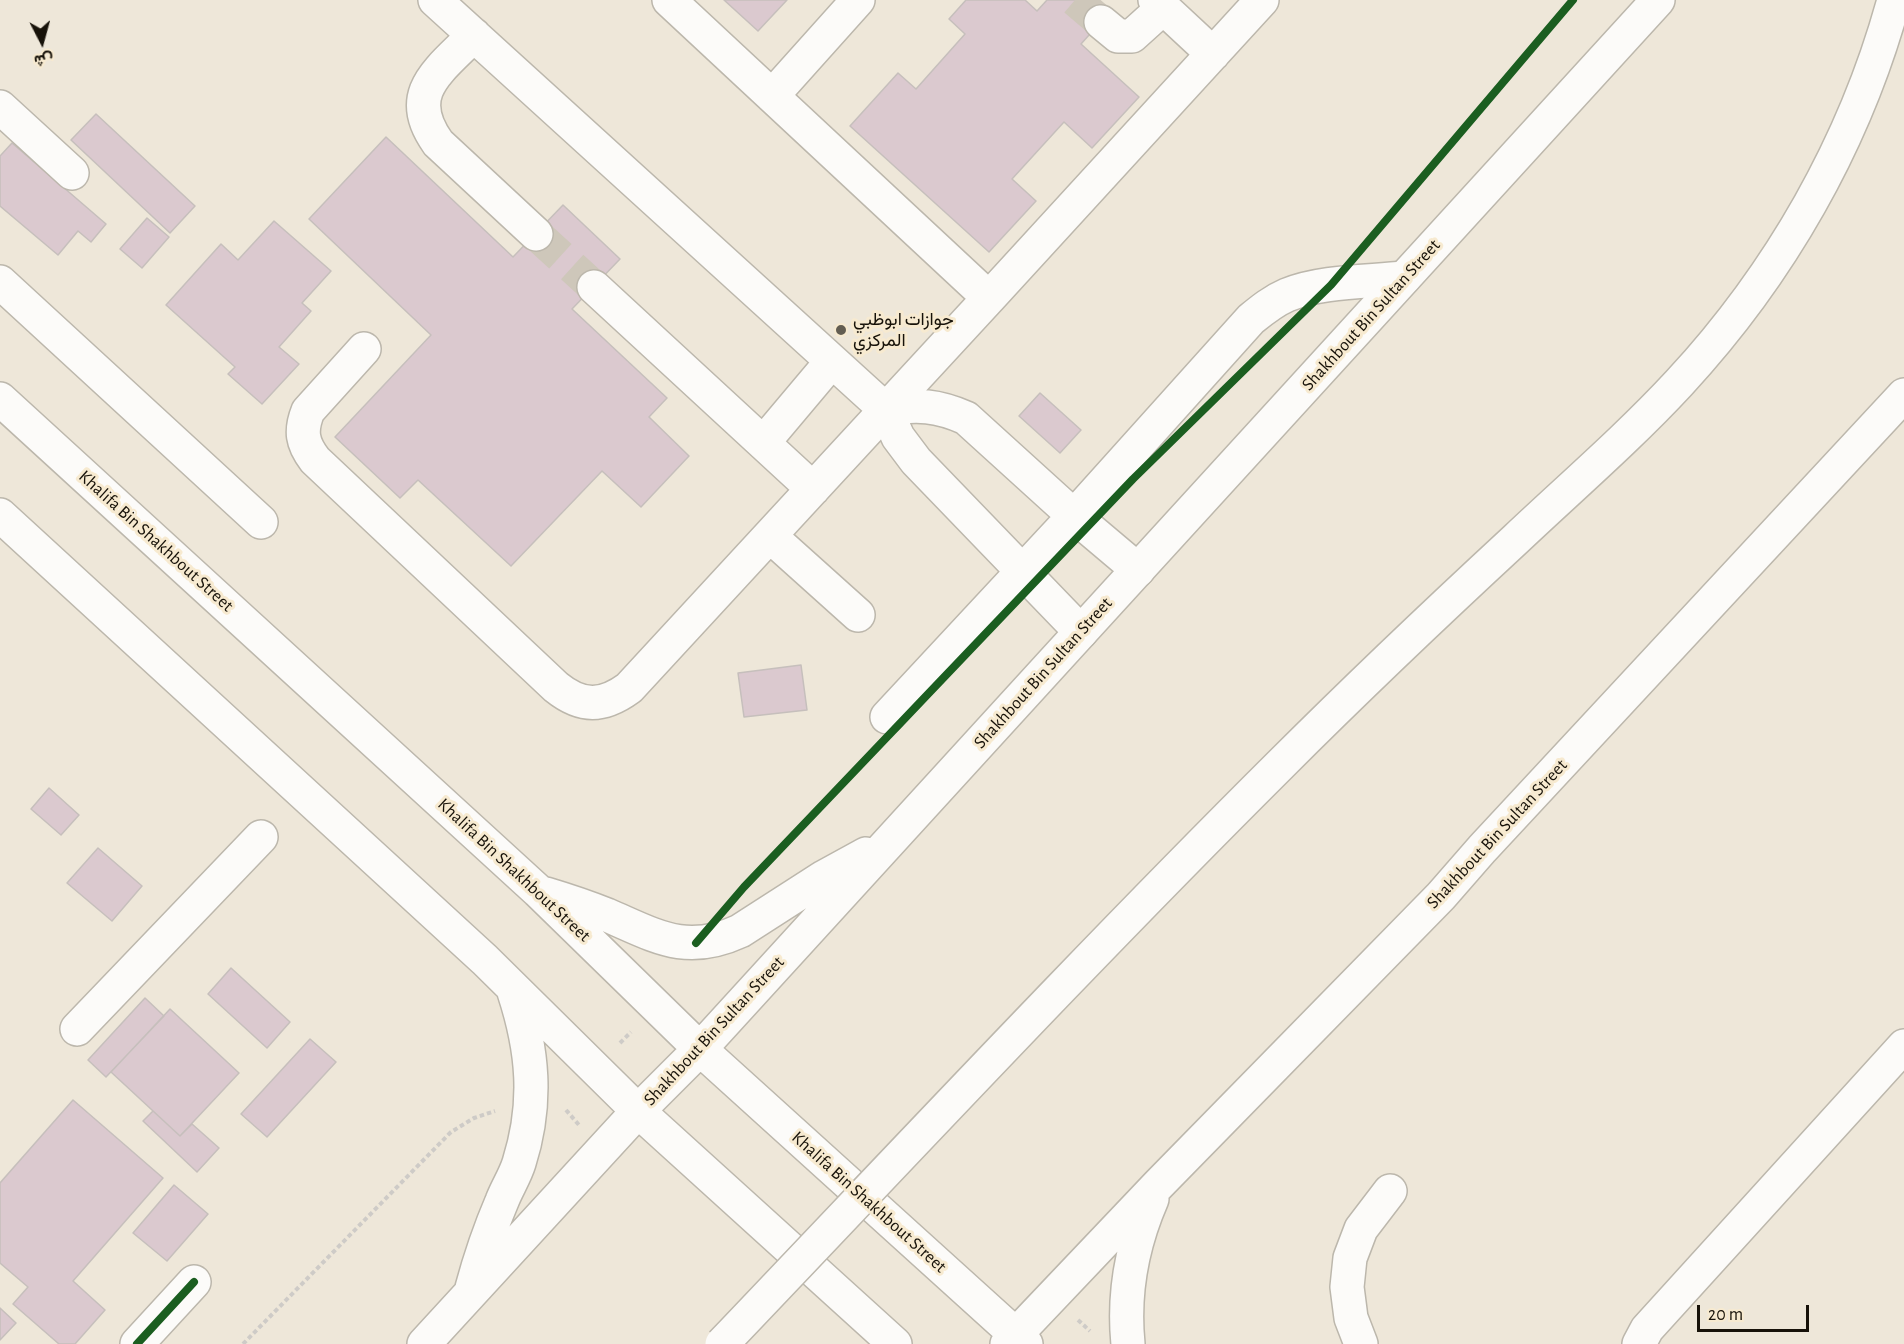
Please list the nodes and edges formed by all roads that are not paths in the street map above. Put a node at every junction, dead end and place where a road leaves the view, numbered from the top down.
1 (435, 0) edge
2 (669, 0) edge
3 (858, 0) edge
4 (1658, 0) edge
5 (1894, 0) edge
6 (1259, 1) edge
7 (1159, 4) edge
8 (1101, 22) tunnel mouth
9 (474, 35) junction
10 (1213, 54) junction
11 (772, 96) junction
12 (0, 107) edge
13 (72, 173) dead end
14 (536, 234) tunnel mouth
15 (1404, 278) junction
16 (0, 282) edge
17 (594, 287) tunnel mouth
18 (989, 298) junction
19 (364, 350) dead end
20 (832, 361) junction
21 (1904, 395) edge
22 (0, 399) edge
23 (886, 410) junction
24 (763, 443) junction
25 (813, 489) junction
26 (0, 515) edge
27 (1074, 516) junction
28 (261, 522) dead end
29 (770, 536) junction
30 (1137, 570) junction
31 (1024, 571) junction
32 (858, 615) dead end
33 (1081, 632) junction
34 (887, 717) dead end
35 (912, 818) junction
36 (261, 837) dead end
37 (538, 891) junction
38 (513, 987) junction
39 (77, 1029) dead end
40 (1904, 1046) edge
41 (700, 1049) junction
42 (638, 1111) junction
43 (1158, 1185) junction
44 (1390, 1191) dead end
45 (194, 1282) dead end
46 (470, 1296) junction
47 (1016, 1341) edge
48 (137, 1344) edge
49 (424, 1344) edge
50 (722, 1344) edge
51 (896, 1344) edge
52 (1128, 1344) edge
53 (1361, 1344) edge
54 (1638, 1344) edge

1 - 9 main road
2 - 11 main road
3 - 11 main road
4 - 15 main road, Shakhbout Bin Sultan Street
5 - 50 main road, bridge
6 - 10 main road
7 - 8 main road
7 - 10 main road
9 - 14 main road
9 - 20 main road
10 - 18 main road
11 - 18 main road
12 - 13 main road
15 - 27 main road
15 - 30 main road, Shakhbout Bin Sultan Street
16 - 28 main road
17 - 24 main road
18 - 23 main road
19 - 29 main road
20 - 23 main road
20 - 24 main road
21 - 43 main road, Shakhbout Bin Sultan Street
22 - 37 main road, Khalifa Bin Shakhbout Street
23 - 25 main road
23 - 27 main road
23 - 31 main road
24 - 25 main road
25 - 29 main road
26 - 38 main road
27 - 30 main road
27 - 31 main road
29 - 32 main road
30 - 33 main road, Shakhbout Bin Sultan Street
31 - 33 main road
31 - 34 main road
33 - 35 main road, Shakhbout Bin Sultan Street
35 - 37 main road
35 - 41 main road, Shakhbout Bin Sultan Street
36 - 39 main road
37 - 41 main road, Khalifa Bin Shakhbout Street
38 - 42 main road
38 - 46 main road
40 - 54 main road
41 - 42 main road, Shakhbout Bin Sultan Street
41 - 47 main road, Khalifa Bin Shakhbout Street
42 - 46 main road, Shakhbout Bin Sultan Street
42 - 51 main road
43 - 47 main road, Shakhbout Bin Sultan Street
43 - 52 main road
44 - 53 main road
45 - 48 main road
46 - 49 main road, Shakhbout Bin Sultan Street

